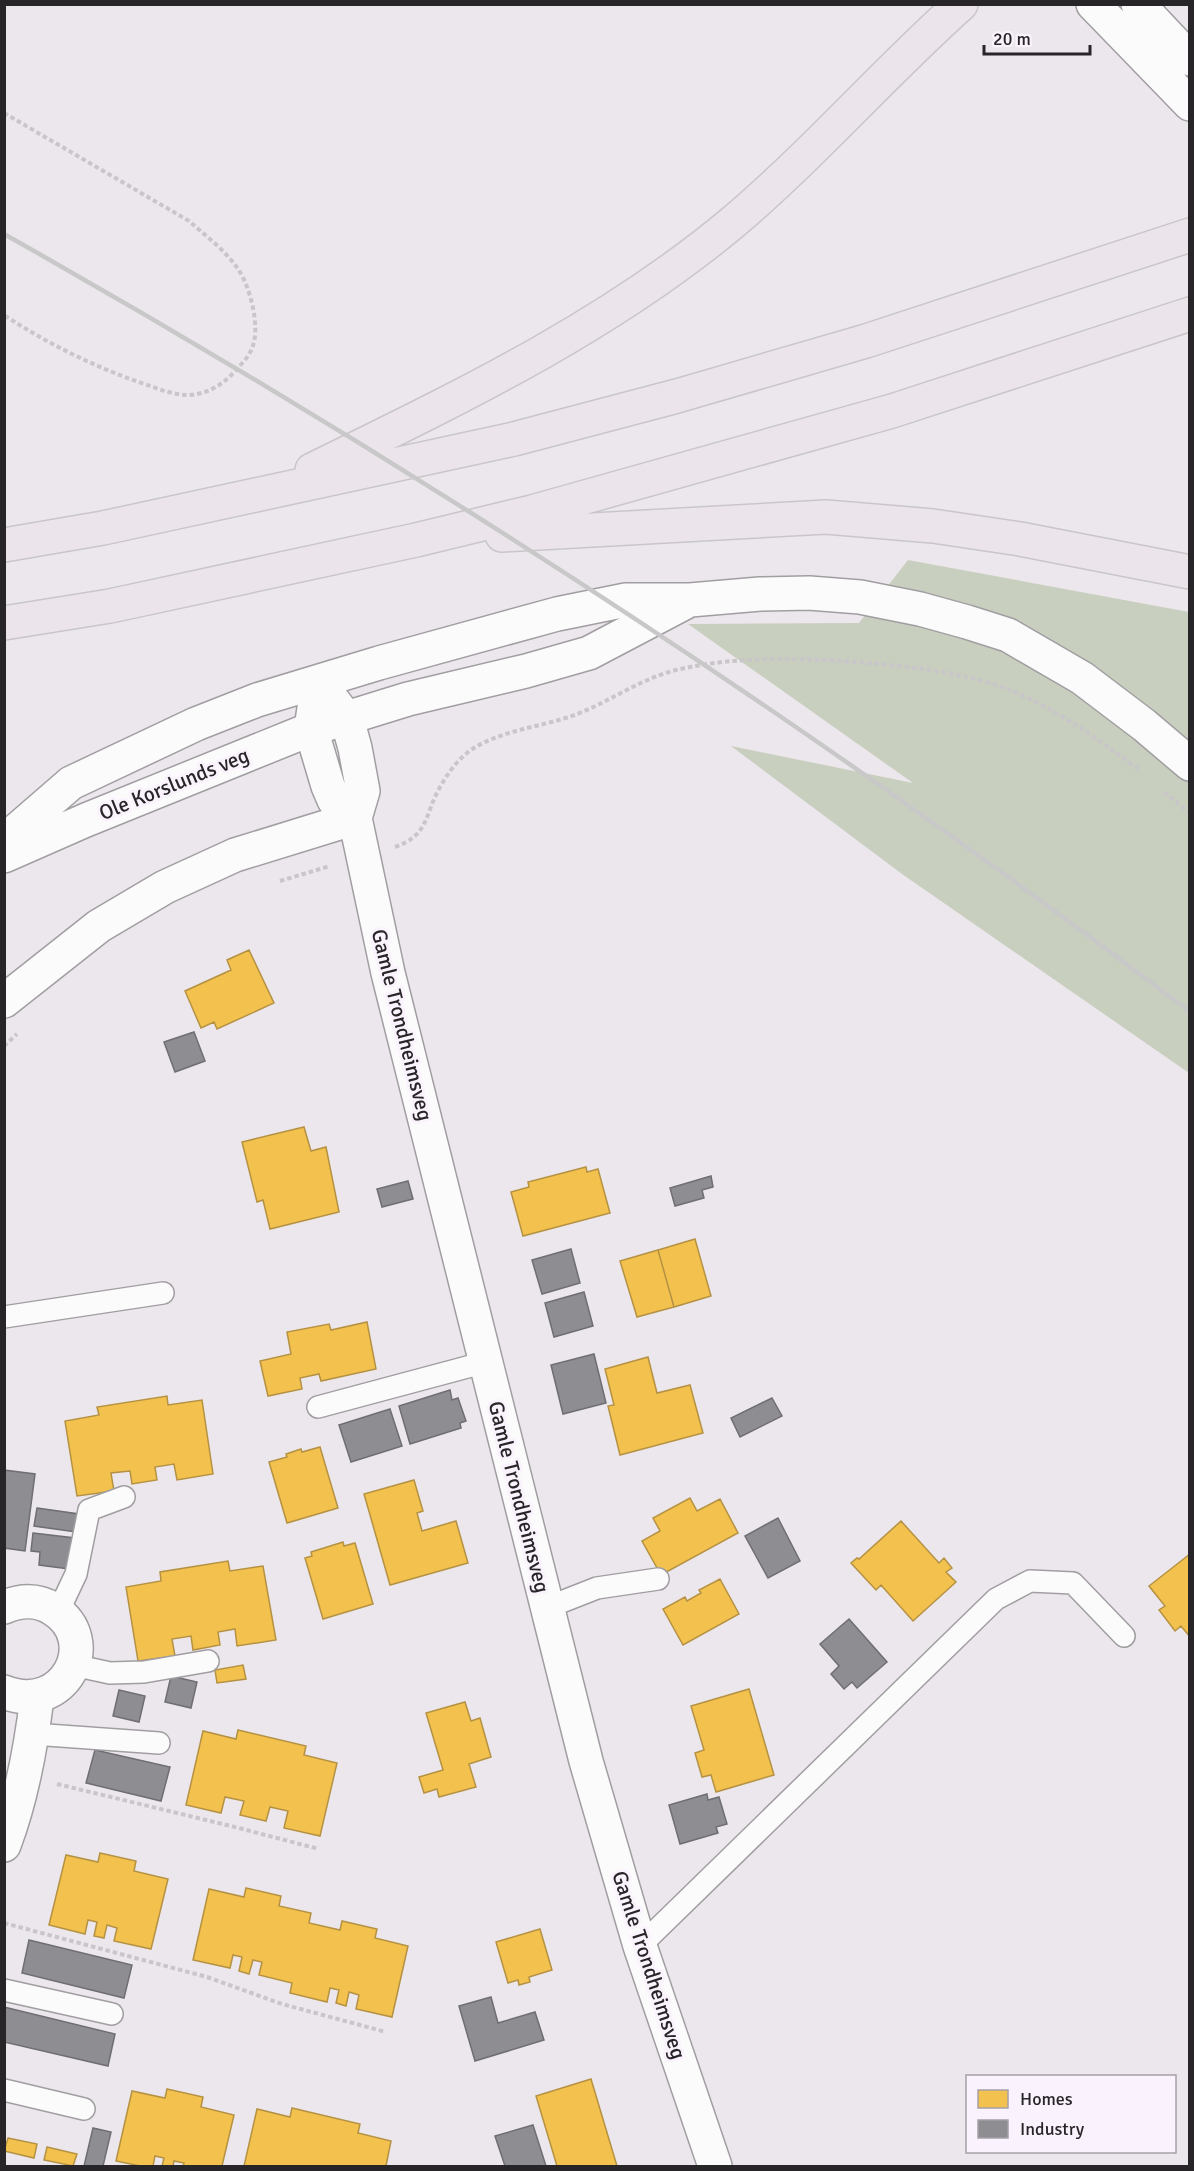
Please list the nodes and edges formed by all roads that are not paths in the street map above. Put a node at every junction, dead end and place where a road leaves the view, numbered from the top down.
1 (961, 4) edge
2 (1093, 4) edge
3 (1138, 4) edge
4 (941, 16) edge
5 (1185, 54) edge
6 (1190, 104) edge
7 (1190, 235) edge
8 (1190, 314) edge
9 (265, 494) junction
10 (416, 540) junction
11 (4, 545) edge
12 (1190, 572) edge
13 (690, 600) junction
14 (4, 623) edge
15 (319, 682) junction
16 (347, 719) junction
17 (311, 729) junction
18 (1190, 764) edge
19 (355, 818) junction
20 (4, 841) edge
21 (4, 856) edge
22 (4, 1001) edge
23 (163, 1293) dead end
24 (4, 1317) edge
25 (486, 1362) junction
26 (318, 1407) dead end
27 (124, 1497) dead end
28 (658, 1579) dead end
29 (4, 1607) edge
30 (546, 1608) junction
31 (58, 1612) junction
32 (1124, 1636) dead end
33 (208, 1661) dead end
34 (73, 1665) junction
35 (4, 1692) edge
36 (37, 1697) junction
37 (33, 1734) junction
38 (159, 1743) dead end
39 (4, 1845) edge
40 (640, 1946) junction
41 (4, 1990) edge
42 (111, 2014) dead end
43 (4, 2090) edge
44 (84, 2109) dead end
45 (715, 2166) edge

1 - 4 highway
2 - 6 street
3 - 5 street
4 - 9 highway
7 - 9 highway
8 - 10 highway
9 - 11 highway
10 - 12 highway
10 - 14 highway
13 - 15 street
13 - 16 street
13 - 18 street
15 - 16 street, Gamle Trondheimsveg
15 - 17 street
15 - 20 street, Ole Korslunds veg
16 - 17 street, Ole Korslunds veg
16 - 19 street, Gamle Trondheimsveg
17 - 19 street
17 - 21 street, Ole Korslunds veg
19 - 22 street
19 - 25 street, Gamle Trondheimsveg
23 - 24 lane
25 - 26 lane
25 - 30 street, Gamle Trondheimsveg
27 - 31 lane
28 - 30 lane
29 - 31 street
30 - 40 street, Gamle Trondheimsveg
31 - 34 street
32 - 40 lane
33 - 34 lane
34 - 36 street
35 - 36 street
36 - 37 street
37 - 38 lane
37 - 39 street
40 - 45 street, Gamle Trondheimsveg
41 - 42 lane
43 - 44 lane

